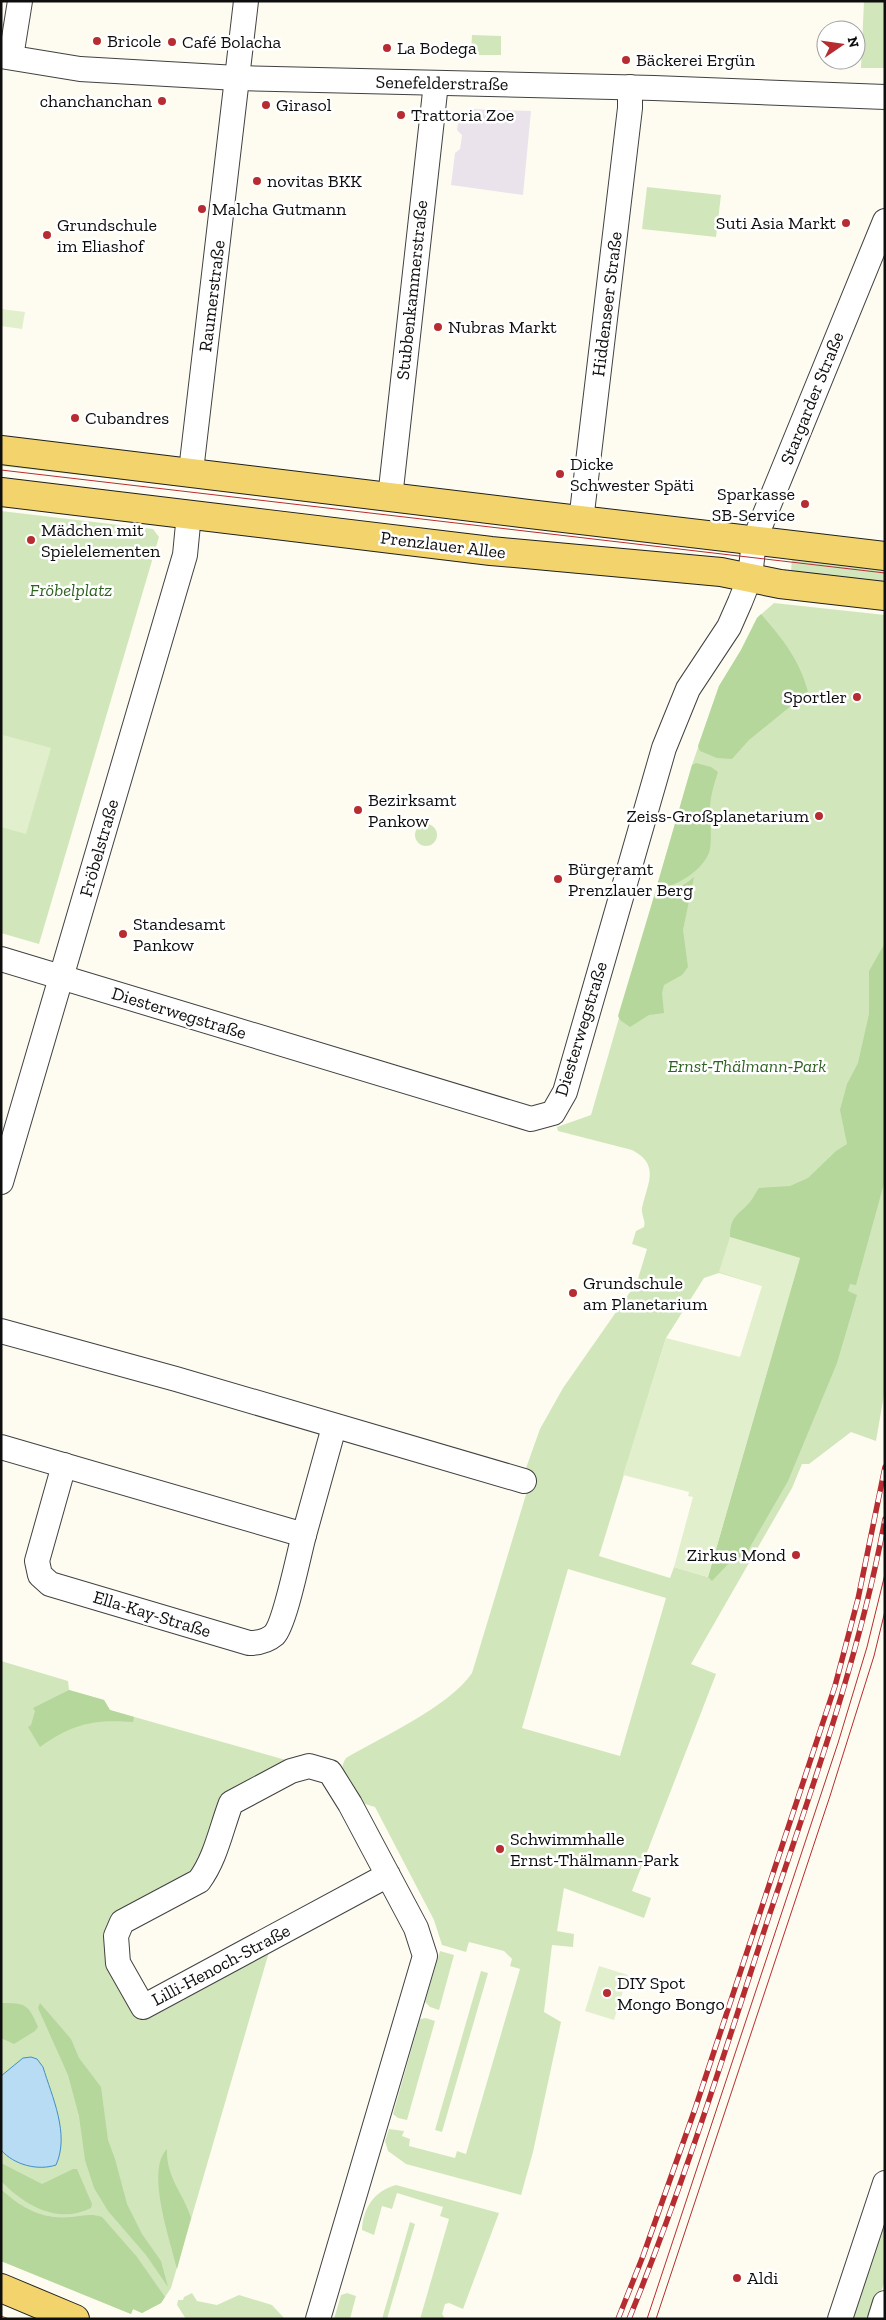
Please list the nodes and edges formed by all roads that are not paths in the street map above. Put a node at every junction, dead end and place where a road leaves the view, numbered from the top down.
1 (20, 1) edge
2 (246, 1) edge
3 (6, 57) edge
4 (237, 78) junction
5 (436, 83) junction
6 (630, 87) junction
7 (885, 97) edge
8 (885, 221) edge
9 (1, 450) edge
10 (191, 471) junction
11 (1, 492) edge
12 (390, 498) junction
13 (189, 514) junction
14 (581, 521) junction
15 (754, 541) junction
16 (885, 556) edge
17 (750, 577) junction
18 (885, 596) edge
19 (1, 959) edge
20 (61, 978) junction
21 (1, 1182) edge
22 (1, 1331) edge
23 (334, 1427) junction
24 (1, 1447) edge
25 (64, 1465) junction
26 (524, 1482) dead end
27 (304, 1535) junction
28 (388, 1875) junction
29 (885, 2184) edge
30 (1, 2288) edge
31 (885, 2303) edge
32 (75, 2319) edge
33 (318, 2319) edge
34 (840, 2319) edge
35 (880, 2319) edge

1 - 3 street
2 - 4 street, Raumerstraße
3 - 4 street, Senefelderstraße
4 - 5 street, Senefelderstraße
4 - 10 street, Raumerstraße
5 - 6 street, Senefelderstraße
5 - 12 street, Stubbenkammerstraße
6 - 7 street, Senefelderstraße
6 - 14 street, Hiddenseer Straße
8 - 15 street, Stargarder Straße
9 - 10 main road
10 - 12 main road
11 - 13 main road, Prenzlauer Allee
12 - 14 main road
13 - 17 main road, Prenzlauer Allee
13 - 20 street, Fröbelstraße
14 - 15 main road
15 - 16 main road
15 - 17 street, Stargarder Straße
17 - 18 main road, Prenzlauer Allee
17 - 20 street, Diesterwegstraße
19 - 20 street, Diesterwegstraße
20 - 21 street, Fröbelstraße
22 - 23 street
23 - 26 street
23 - 27 street, Ella-Kay-Straße
24 - 25 street
25 - 27 street
25 - 27 street, Ella-Kay-Straße
28 - 28 street, Lilli-Henoch-Straße
28 - 33 street, Lilli-Henoch-Straße
29 - 34 street
30 - 32 main road
31 - 35 street

